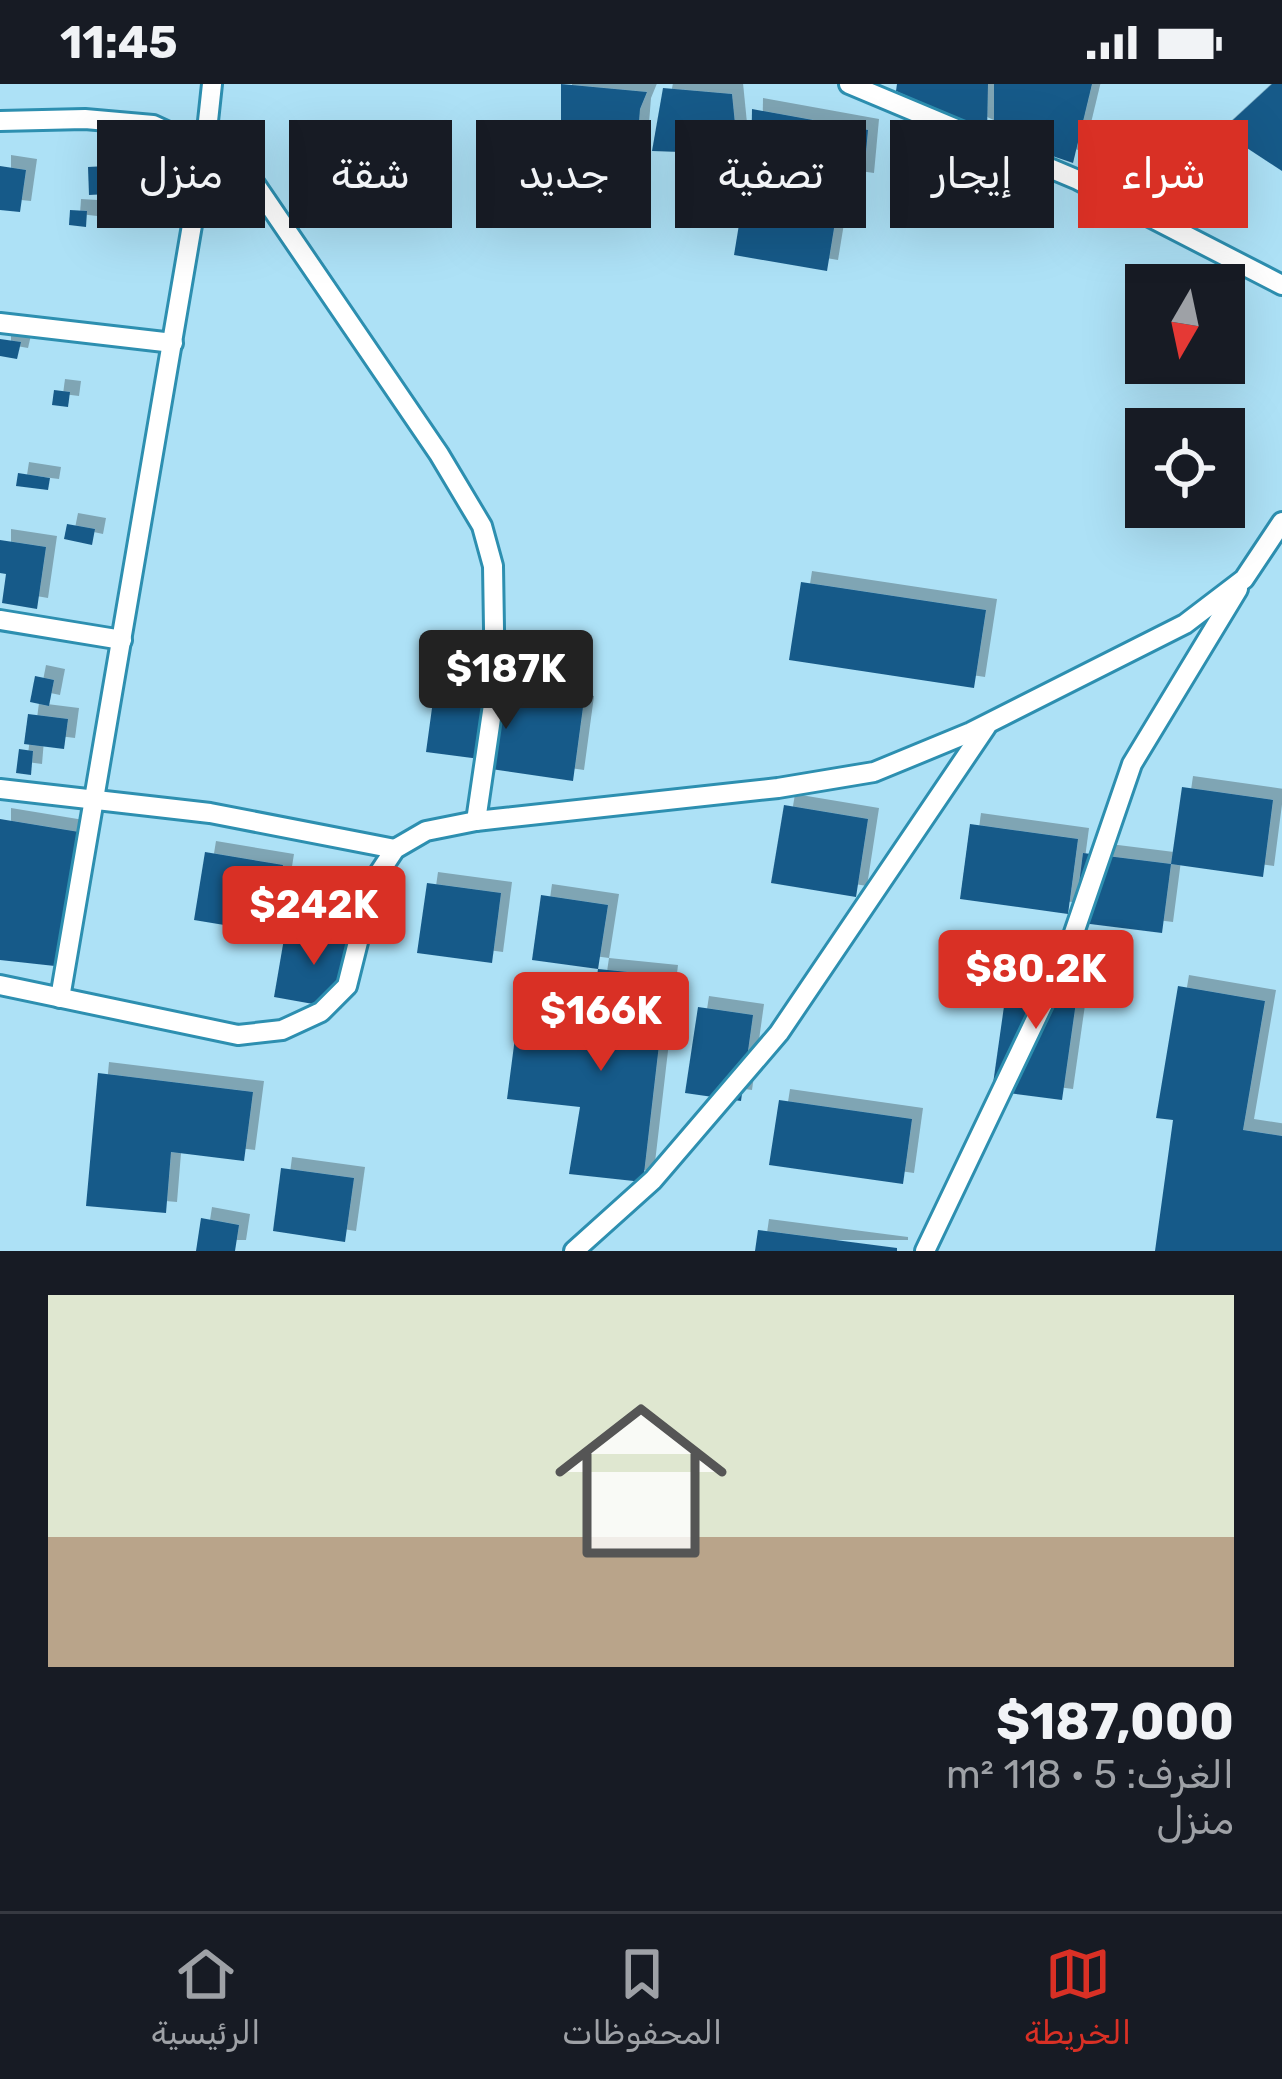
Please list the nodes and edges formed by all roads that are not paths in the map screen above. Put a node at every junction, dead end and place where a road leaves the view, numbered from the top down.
1 (212, 84) edge
2 (849, 84) edge
3 (97, 120) edge
4 (209, 120) edge
5 (0, 121) edge
6 (265, 199) edge
7 (192, 228) edge
8 (1282, 285) edge
9 (0, 323) edge
10 (172, 343) junction
11 (1282, 522) edge
12 (1244, 579) junction
13 (0, 620) edge
14 (122, 640) junction
15 (989, 723) junction
16 (0, 789) edge
17 (95, 800) junction
18 (476, 821) junction
19 (395, 849) junction
20 (0, 985) edge
21 (60, 998) junction
22 (574, 1251) edge
23 (925, 1251) edge

1 - 4 street
2 - 8 street
3 - 5 street
6 - 18 street
7 - 10 street
9 - 10 street
10 - 14 street
11 - 12 street
12 - 15 street
12 - 23 street
13 - 14 street
14 - 17 street
15 - 18 street
15 - 22 street
16 - 17 street
17 - 19 street
17 - 21 street
18 - 19 street
19 - 21 street
20 - 21 street

